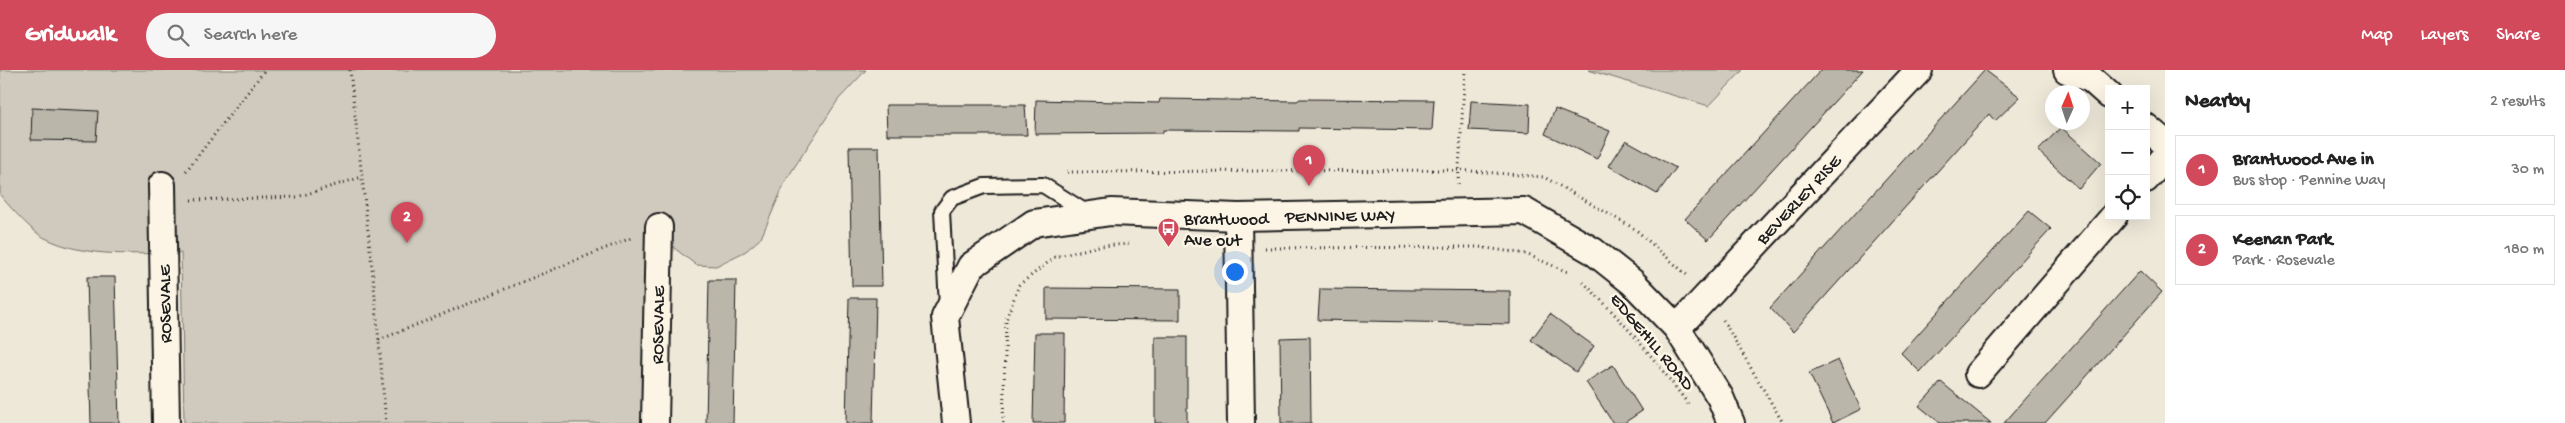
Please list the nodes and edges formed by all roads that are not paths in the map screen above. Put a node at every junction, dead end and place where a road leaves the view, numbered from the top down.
1 (1919, 70) edge
2 (2150, 130) edge
3 (2165, 143) edge
4 (2165, 157) edge
5 (2149, 175) edge
6 (162, 193) road end
7 (1091, 214) junction
8 (1238, 217) junction
9 (2111, 220) edge
10 (659, 227) road end
11 (947, 314) junction
12 (1677, 328) junction
13 (1978, 374) dead end
14 (166, 423) edge
15 (655, 423) edge
16 (956, 423) edge
17 (1240, 423) edge
18 (1731, 423) edge

1 - 12 street, BEVERLEY RISE
2 - 3 street
4 - 5 street
6 - 14 street, ROSEVALE
7 - 8 street, PENNINE WAY
7 - 11 street, PENNINE WAY
7 - 11 lane
8 - 12 street, PENNINE WAY
8 - 17 street
9 - 13 street
10 - 15 street, ROSEVALE
11 - 16 street
12 - 18 street, PENNINE WAY

